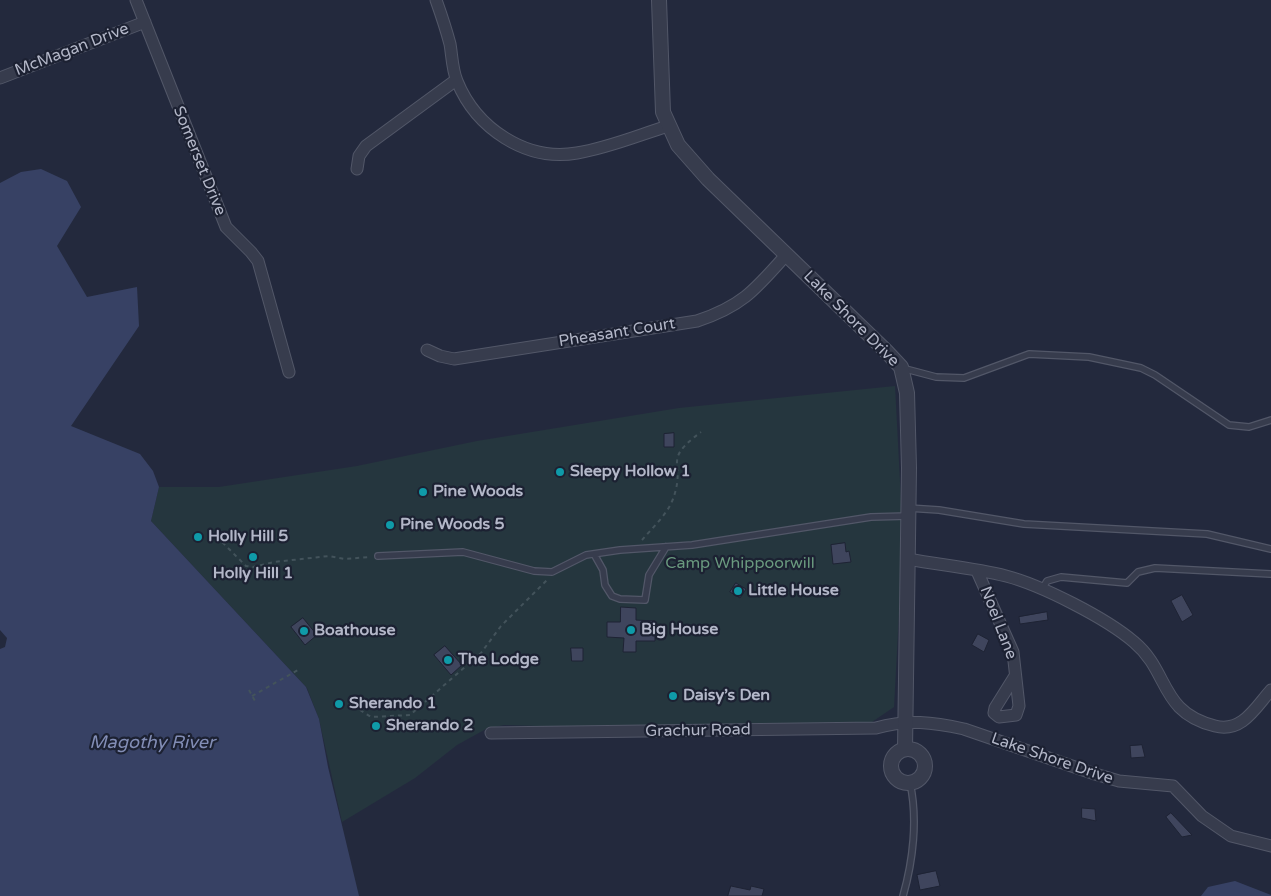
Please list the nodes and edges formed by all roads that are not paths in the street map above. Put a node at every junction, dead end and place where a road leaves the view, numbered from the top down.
1 (136, 0) edge
2 (436, 0) edge
3 (659, 0) edge
4 (145, 22) junction
5 (0, 78) edge
6 (456, 80) junction
7 (668, 126) junction
8 (357, 169) dead end
9 (786, 255) junction
10 (428, 350) dead end
11 (901, 367) junction
12 (289, 372) dead end
13 (1271, 420) edge
14 (908, 512) junction
15 (666, 547) junction
16 (1271, 549) edge
17 (594, 554) junction
18 (378, 556) road end
19 (908, 560) junction
20 (977, 571) junction
21 (1271, 574) edge
22 (1042, 589) junction
23 (1015, 676) dead end
24 (1271, 690) edge
25 (905, 721) junction
26 (491, 733) dead end
27 (905, 749) junction
28 (910, 784) junction
29 (1271, 846) edge
30 (903, 896) edge

1 - 4 street, Somerset Drive
2 - 6 street
3 - 7 street, Lake Shore Drive
4 - 5 street, McMagan Drive
4 - 12 street, Somerset Drive
6 - 7 street
6 - 8 street
7 - 9 street, Lake Shore Drive
9 - 10 street, Pheasant Court
9 - 11 street, Lake Shore Drive
11 - 13 lane
11 - 14 street, Lake Shore Drive
14 - 15 lane
14 - 16 lane
14 - 19 street, Lake Shore Drive
15 - 17 lane
15 - 17 lane
17 - 18 lane
19 - 20 street
19 - 25 street, Lake Shore Drive
20 - 22 street
20 - 23 street, Noel Lane
21 - 22 lane
22 - 24 street
25 - 26 street, Grachur Road
25 - 27 street, Lake Shore Drive
25 - 29 street, Lake Shore Drive
27 - 28 street
27 - 28 street
28 - 30 lane

